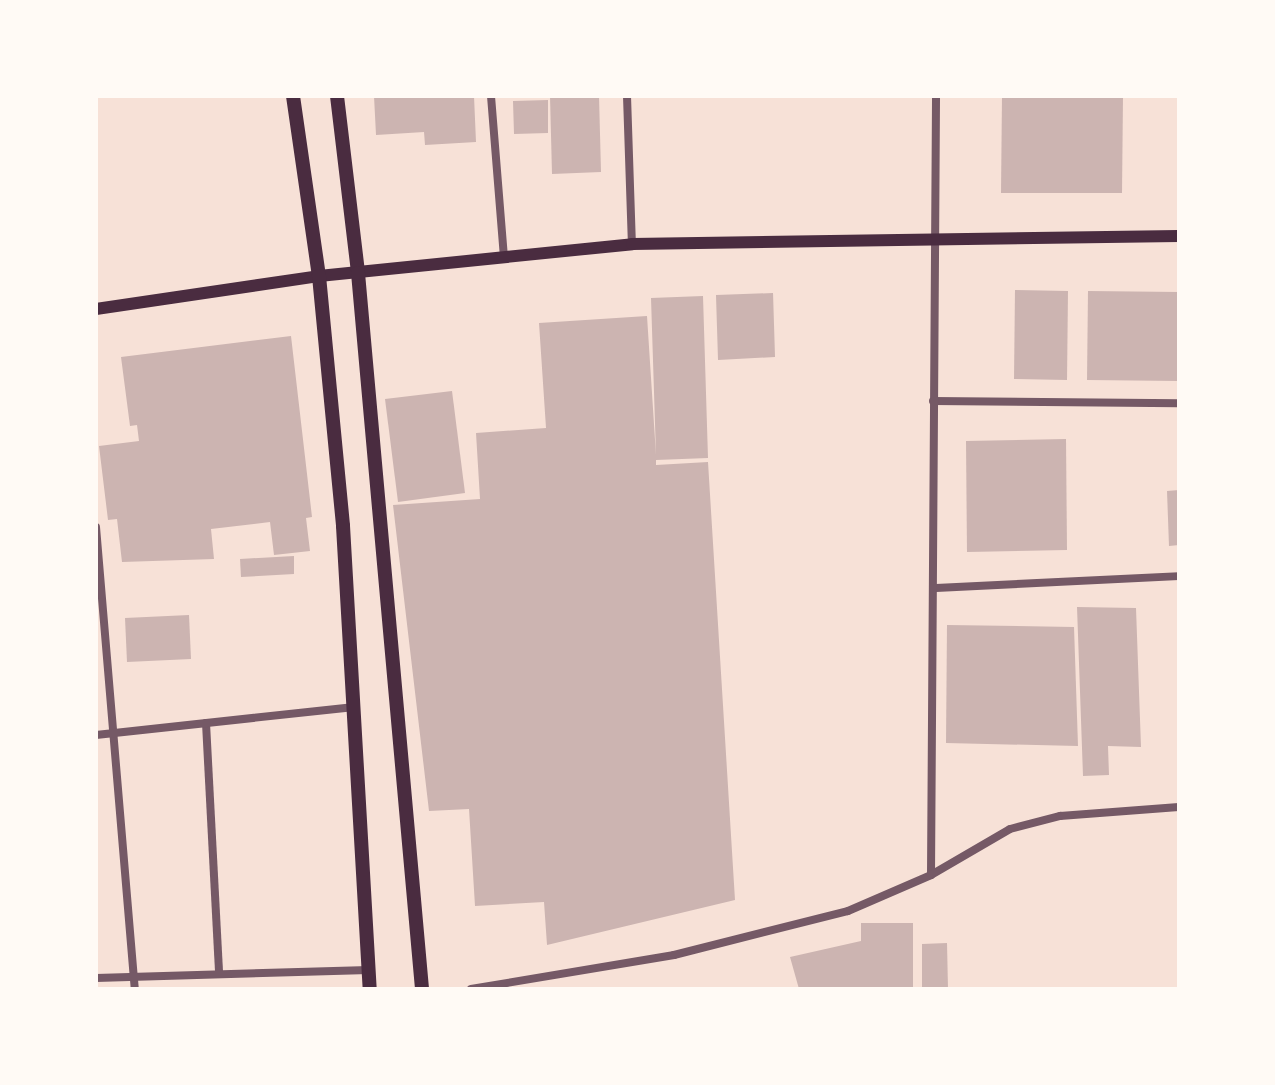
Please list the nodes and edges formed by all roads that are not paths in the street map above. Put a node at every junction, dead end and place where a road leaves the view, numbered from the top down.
1 (293, 96) edge
2 (337, 96) edge
3 (491, 96) edge
4 (627, 96) edge
5 (936, 96) edge
6 (1179, 236) edge
7 (931, 237) junction
8 (632, 244) junction
9 (504, 257) junction
10 (358, 273) junction
11 (319, 276) junction
12 (96, 309) edge
13 (933, 401) junction
14 (1179, 403) edge
15 (96, 527) edge
16 (1179, 576) edge
17 (936, 588) junction
18 (355, 707) junction
19 (206, 723) junction
20 (115, 733) junction
21 (96, 735) edge
22 (1179, 807) edge
23 (931, 875) junction
24 (369, 970) junction
25 (219, 974) junction
26 (134, 976) junction
27 (96, 978) edge
28 (135, 989) edge
29 (370, 989) edge
30 (422, 989) edge
31 (471, 989) edge

1 - 11 main road
2 - 10 main road
3 - 9 street
4 - 8 street
5 - 7 street
6 - 7 main road
7 - 8 main road
7 - 13 street
8 - 9 main road
9 - 10 main road
10 - 11 main road
10 - 30 main road
11 - 12 main road
11 - 18 main road
13 - 14 street
13 - 17 street
15 - 20 street
16 - 17 street
17 - 23 street
18 - 19 street
18 - 24 main road
19 - 20 street
19 - 25 street
20 - 21 street
20 - 26 street
22 - 23 street
23 - 31 street
24 - 25 street
24 - 29 main road
25 - 26 street
26 - 27 street
26 - 28 street

